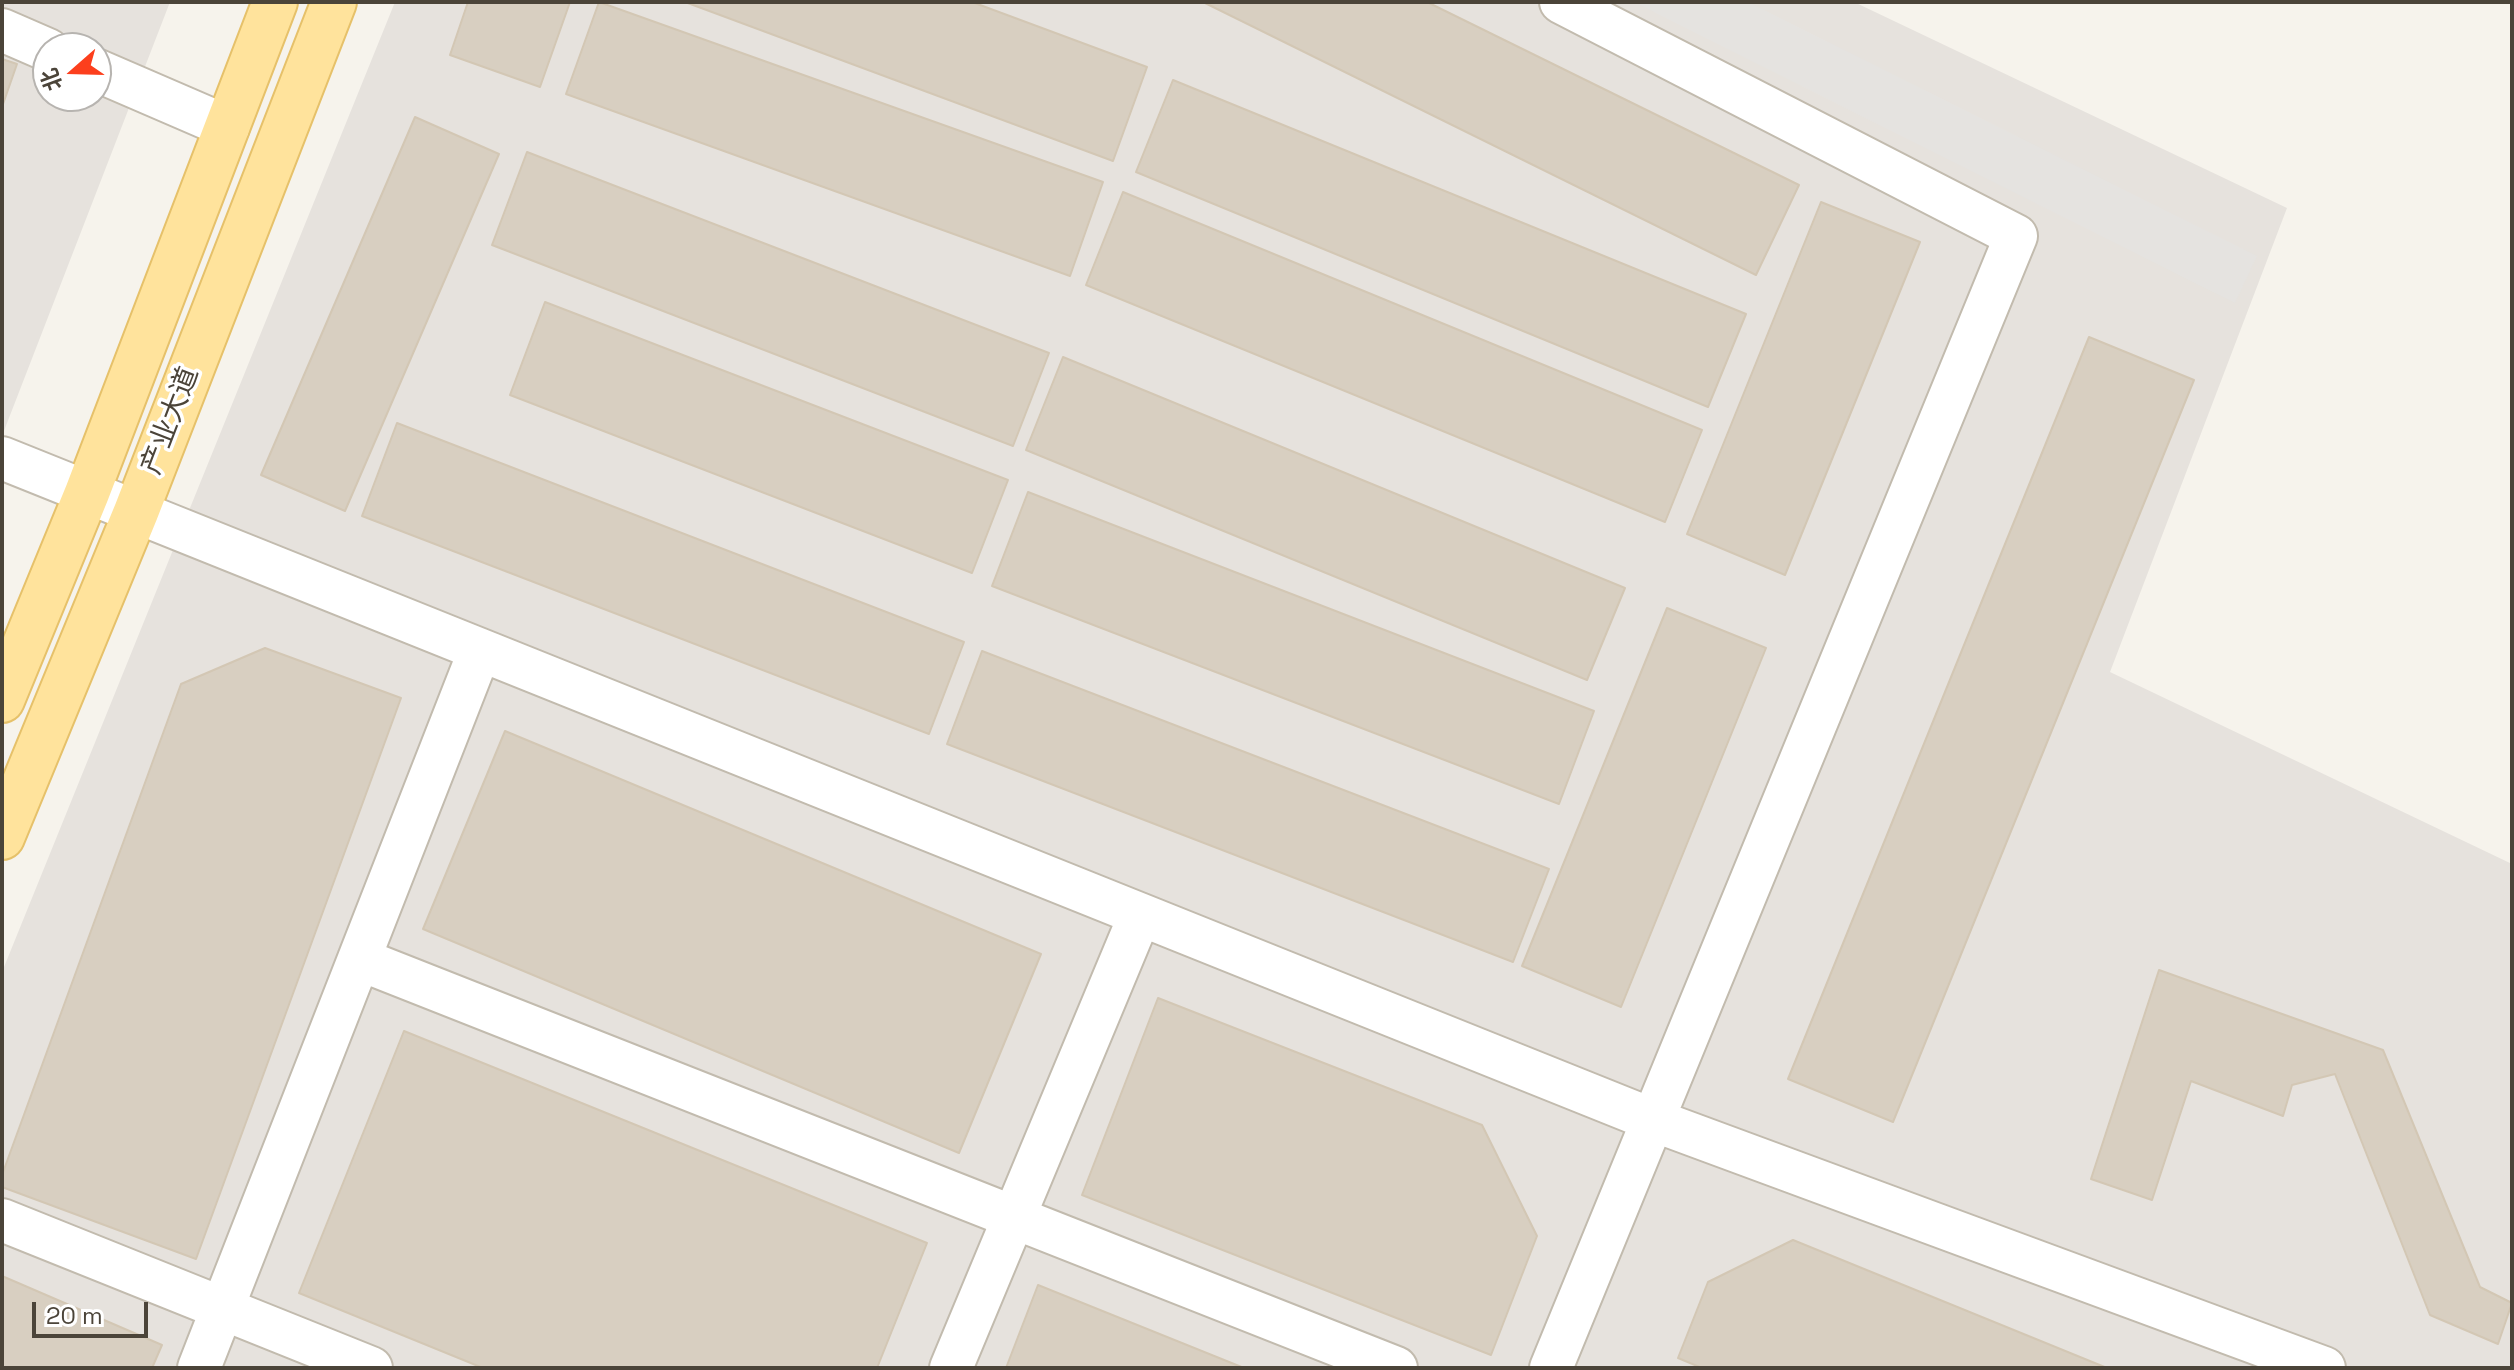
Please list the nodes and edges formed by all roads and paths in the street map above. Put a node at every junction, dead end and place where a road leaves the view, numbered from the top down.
1 (275, 2) edge
2 (334, 2) edge
3 (1561, 2) edge
4 (2, 30) edge
5 (32, 43) edge
6 (112, 77) edge
7 (228, 127) junction
8 (2, 458) edge
9 (87, 493) junction
10 (136, 512) junction
11 (480, 650) junction
12 (2, 700) edge
13 (2, 837) edge
14 (1140, 915) junction
15 (359, 959) junction
16 (1653, 1120) junction
17 (1014, 1218) junction
18 (2, 1220) edge
19 (222, 1308) junction
20 (199, 1368) edge
21 (371, 1368) edge
22 (951, 1368) edge
23 (1396, 1368) edge
24 (1551, 1368) edge
25 (2324, 1368) edge

1 - 7 main road, 产业大道
2 - 10 main road, 产业大道
3 - 16 street
4 - 5 street
6 - 7 street
7 - 9 main road, 产业大道
8 - 9 street
9 - 10 street
9 - 12 main road, 产业大道
10 - 11 street
10 - 13 main road, 产业大道
11 - 14 street
11 - 15 street
14 - 16 street
14 - 17 street
15 - 17 street
15 - 19 street
16 - 24 street
16 - 25 street
17 - 22 street
17 - 23 street
18 - 19 street
19 - 20 street
19 - 21 street

